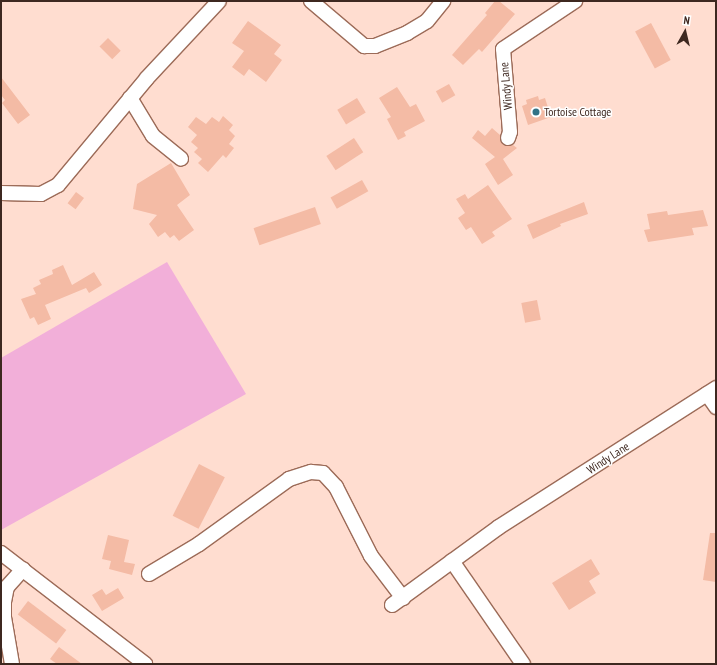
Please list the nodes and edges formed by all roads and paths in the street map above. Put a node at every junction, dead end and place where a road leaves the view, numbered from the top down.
1 (219, 1) edge
2 (311, 1) edge
3 (443, 1) edge
4 (576, 1) edge
5 (130, 98) junction
6 (508, 138) dead end
7 (181, 159) dead end
8 (1, 193) edge
9 (712, 391) edge
10 (716, 408) edge
11 (1, 553) edge
12 (452, 561) junction
13 (24, 569) junction
14 (149, 574) dead end
15 (12, 664) edge
16 (146, 664) edge
17 (523, 664) edge

1 - 5 street
2 - 3 street
4 - 6 street, Windy Lane
5 - 7 street
5 - 8 street
9 - 10 street
9 - 12 street, Windy Lane
11 - 13 street
12 - 14 street, Windy Lane
12 - 17 street
13 - 15 street
13 - 16 street

